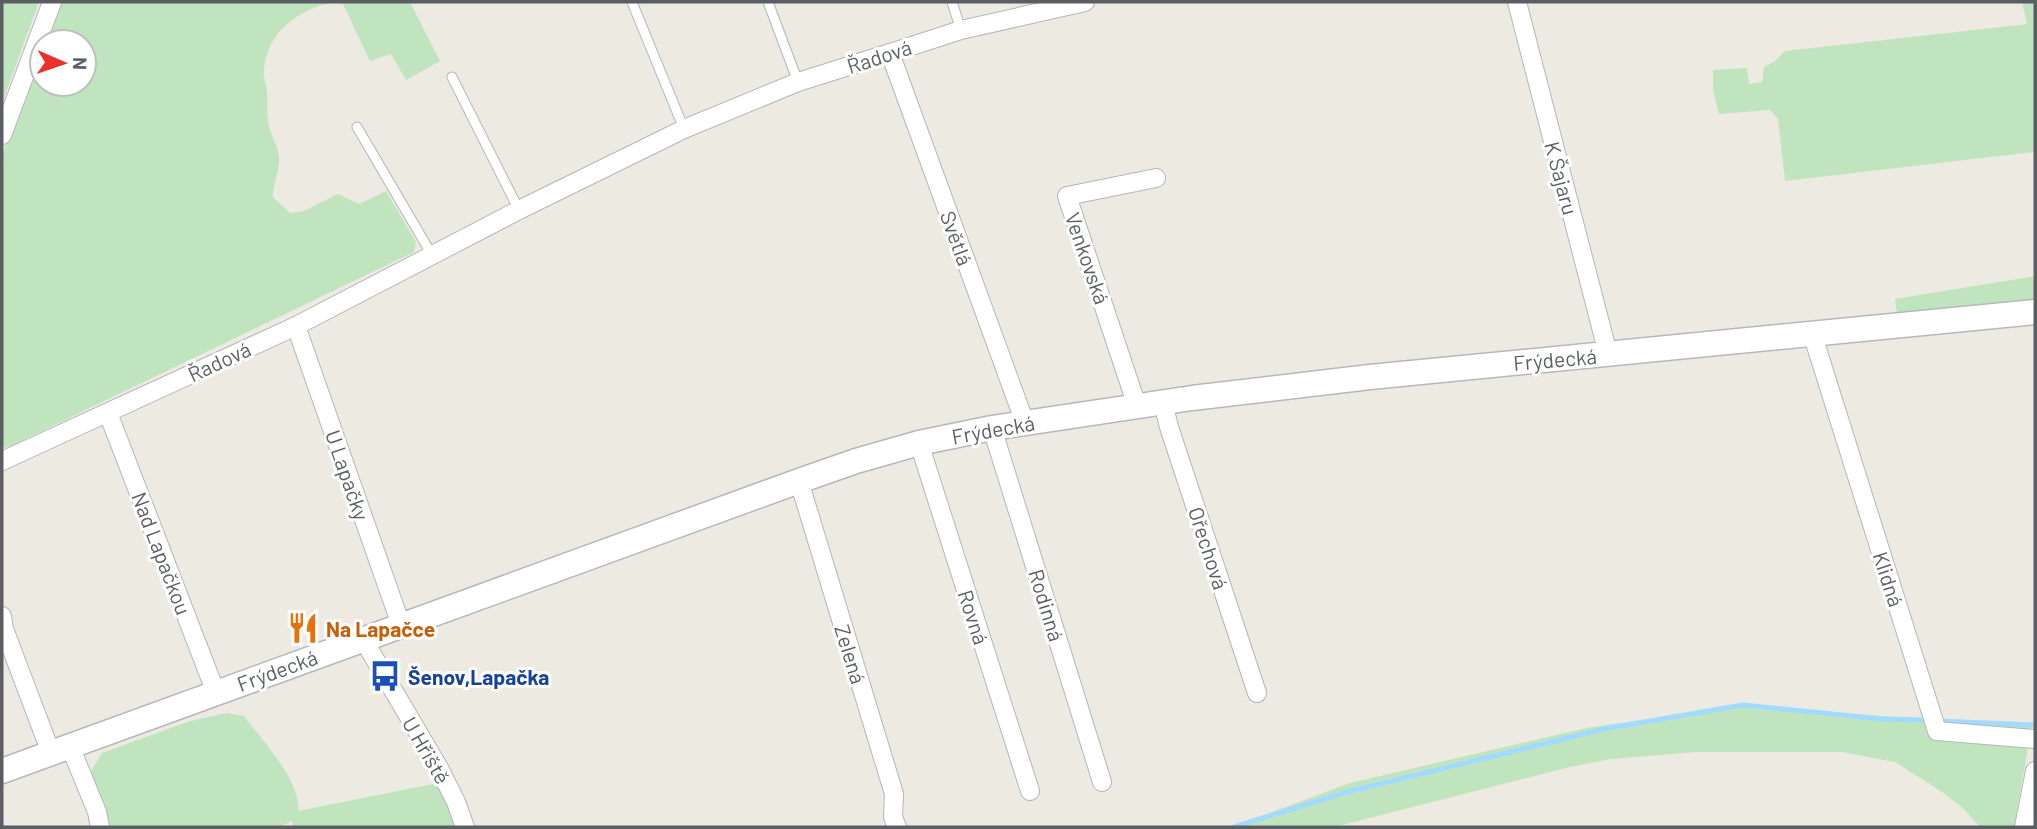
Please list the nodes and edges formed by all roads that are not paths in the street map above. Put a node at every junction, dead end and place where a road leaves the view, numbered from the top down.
1 (52, 2) edge
2 (632, 2) edge
3 (768, 2) edge
4 (952, 2) edge
5 (1085, 2) edge
6 (1517, 2) edge
7 (961, 30) junction
8 (890, 53) junction
9 (452, 77) dead end
10 (798, 82) junction
11 (357, 127) dead end
12 (684, 129) junction
13 (2, 135) edge
14 (1156, 178) dead end
15 (519, 210) junction
16 (432, 255) junction
17 (2035, 312) edge
18 (296, 326) junction
19 (1812, 333) junction
20 (1608, 354) junction
21 (1163, 403) junction
22 (1137, 406) junction
23 (108, 413) junction
24 (1025, 423) junction
25 (992, 428) junction
26 (919, 443) junction
27 (2, 461) edge
28 (799, 481) junction
29 (2, 616) edge
30 (401, 625) junction
31 (363, 639) junction
32 (216, 693) junction
33 (1257, 693) dead end
34 (2035, 739) edge
35 (60, 750) junction
36 (2, 771) edge
37 (2035, 771) edge
38 (1102, 782) dead end
39 (1030, 791) dead end
40 (100, 827) edge
41 (465, 827) edge
42 (897, 827) edge
43 (2024, 827) edge

1 - 13 street
2 - 12 lane
3 - 10 lane
4 - 7 lane
5 - 7 street, Řadová
6 - 20 street, K Šajaru
7 - 8 street, Řadová
8 - 10 street, Řadová
8 - 24 street, Světlá
9 - 15 lane
10 - 12 street, Řadová
11 - 16 lane
12 - 15 street, Řadová
14 - 22 street, Venkovská
15 - 16 street, Řadová
16 - 18 street, Řadová
17 - 19 main road, Frýdecká
18 - 23 street, Řadová
18 - 30 street, U Lapačky
19 - 20 main road, Frýdecká
19 - 34 street, Klidná
20 - 21 main road, Frýdecká
21 - 22 main road, Frýdecká
21 - 33 street, Ořechová
22 - 24 main road, Frýdecká
23 - 27 street, Řadová
23 - 32 street, Nad Lapačkou
24 - 25 main road, Frýdecká
25 - 26 main road, Frýdecká
25 - 38 street, Rodinná
26 - 28 main road, Frýdecká
26 - 39 street, Rovná
28 - 30 main road, Frýdecká
28 - 42 street, Zelená
29 - 35 street
30 - 31 main road, Frýdecká
31 - 32 main road, Frýdecká
31 - 41 street, U Hřiště
32 - 35 main road, Frýdecká
35 - 36 main road, Frýdecká
35 - 40 street
37 - 43 street

